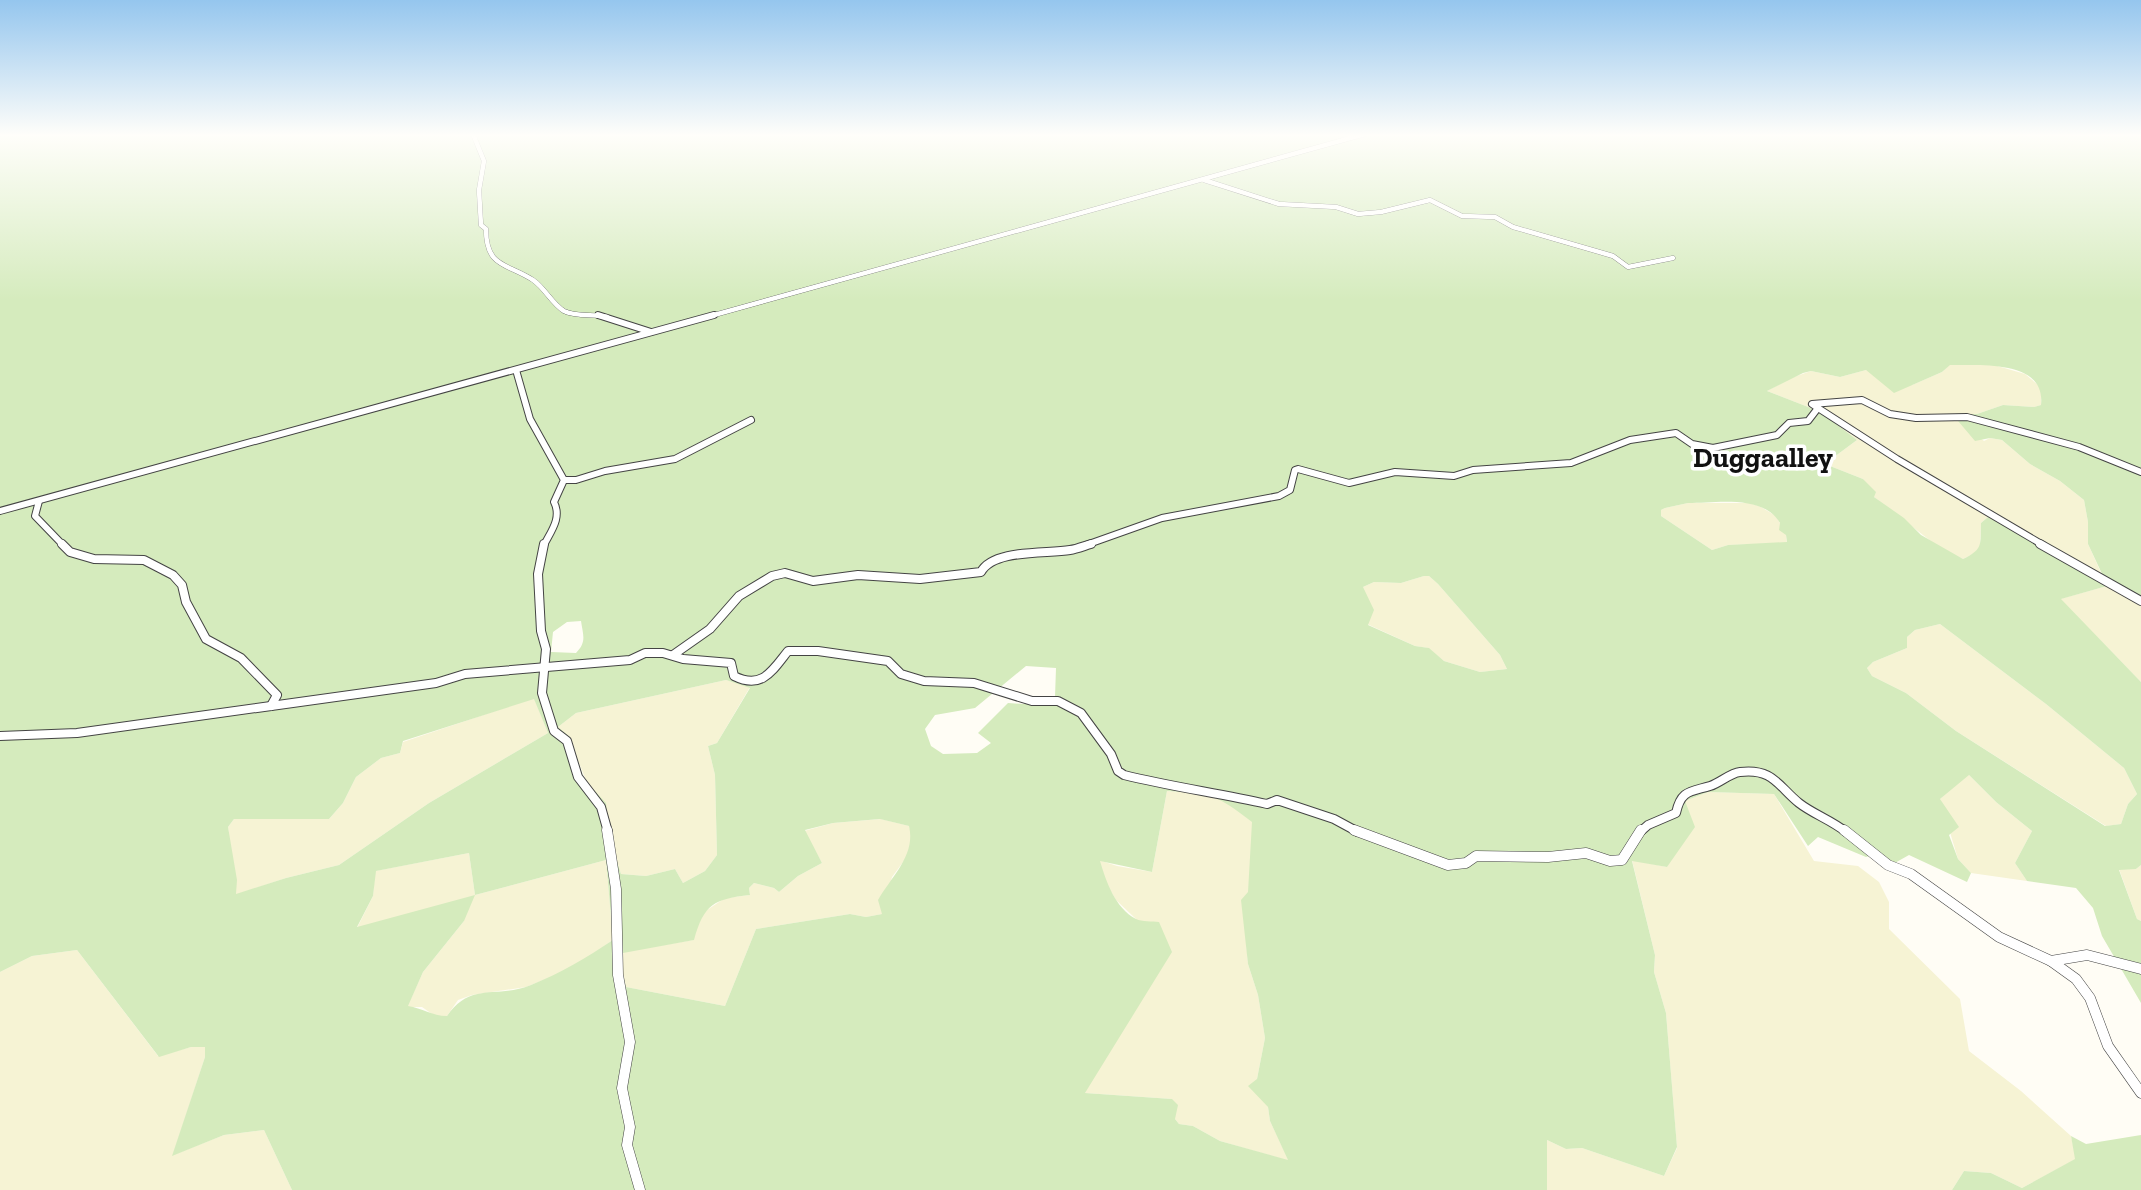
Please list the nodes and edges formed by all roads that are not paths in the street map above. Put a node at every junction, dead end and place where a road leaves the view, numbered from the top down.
1 (479, 190) edge
2 (1165, 190) edge
3 (1234, 190) edge
4 (1672, 258) dead end
5 (651, 332) junction
6 (516, 370) junction
7 (1818, 408) junction
8 (751, 420) dead end
9 (2141, 472) edge
10 (564, 480) junction
11 (39, 501) junction
12 (0, 511) edge
13 (2141, 601) edge
14 (673, 655) junction
15 (543, 666) junction
16 (271, 706) junction
17 (0, 736) edge
18 (2051, 961) junction
19 (2141, 969) edge
20 (2141, 1093) edge
21 (640, 1190) edge

1 - 5 street
2 - 5 street
3 - 4 street
5 - 6 street
6 - 10 street
6 - 11 street
7 - 9 street
7 - 13 street
7 - 14 street
8 - 10 street
10 - 15 street
11 - 12 street
11 - 16 street
14 - 15 street
14 - 18 street
15 - 16 street
15 - 21 street
16 - 17 street
18 - 19 street
18 - 20 street

